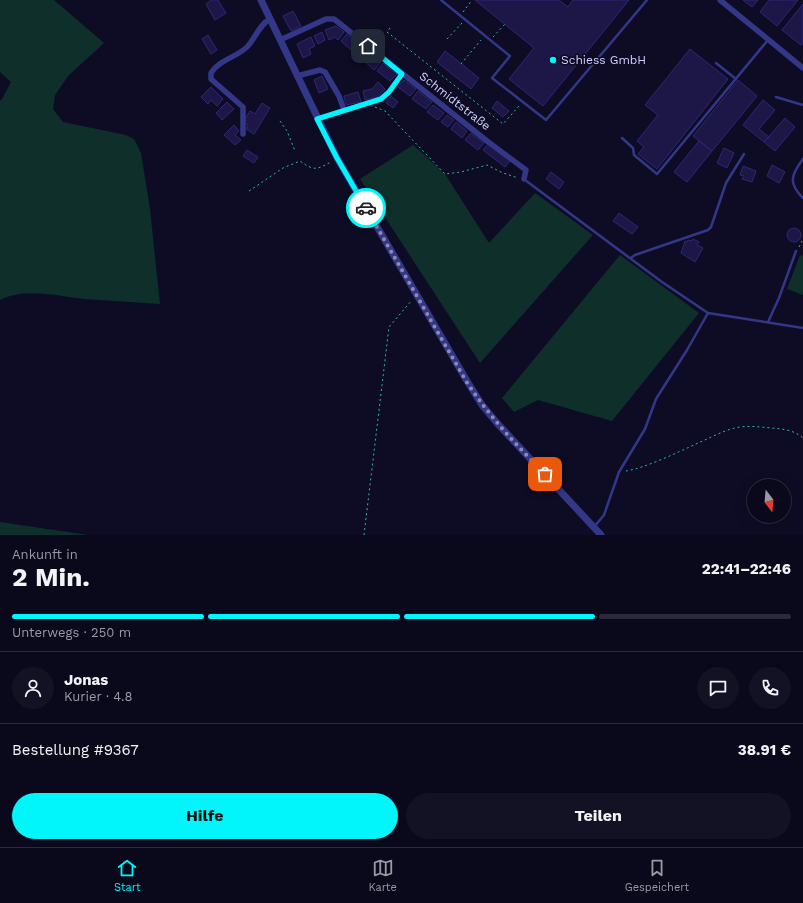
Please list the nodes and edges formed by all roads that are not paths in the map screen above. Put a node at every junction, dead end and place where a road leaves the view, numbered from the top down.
1 (261, 0) edge
2 (441, 0) edge
3 (647, 0) edge
4 (720, 0) edge
5 (270, 19) junction
6 (280, 40) junction
7 (769, 40) junction
8 (716, 63) dead end
9 (803, 68) edge
10 (402, 74) junction
11 (297, 76) junction
12 (736, 79) junction
13 (776, 97) dead end
14 (803, 106) edge
15 (344, 110) junction
16 (318, 121) junction
17 (243, 134) dead end
18 (622, 138) dead end
19 (744, 154) dead end
20 (803, 159) edge
21 (524, 179) joint
22 (803, 198) edge
23 (796, 251) road end
24 (632, 257) junction
25 (708, 313) junction
26 (768, 322) junction
27 (803, 328) edge
28 (594, 527) junction
29 (601, 535) edge

1 - 5 street
2 - 3 lane
4 - 7 street
5 - 6 street
5 - 17 street
6 - 10 street, Schmidtstraße
6 - 11 street
7 - 9 street
7 - 12 lane
8 - 12 lane
10 - 15 street
10 - 21 street, Schmidtstraße
11 - 15 street
11 - 16 street
12 - 18 lane
13 - 14 lane
15 - 16 street
16 - 28 street
19 - 24 lane
20 - 22 lane
21 - 24 lane
23 - 26 lane
24 - 25 lane
25 - 26 lane
25 - 28 lane
26 - 27 lane
28 - 29 street

